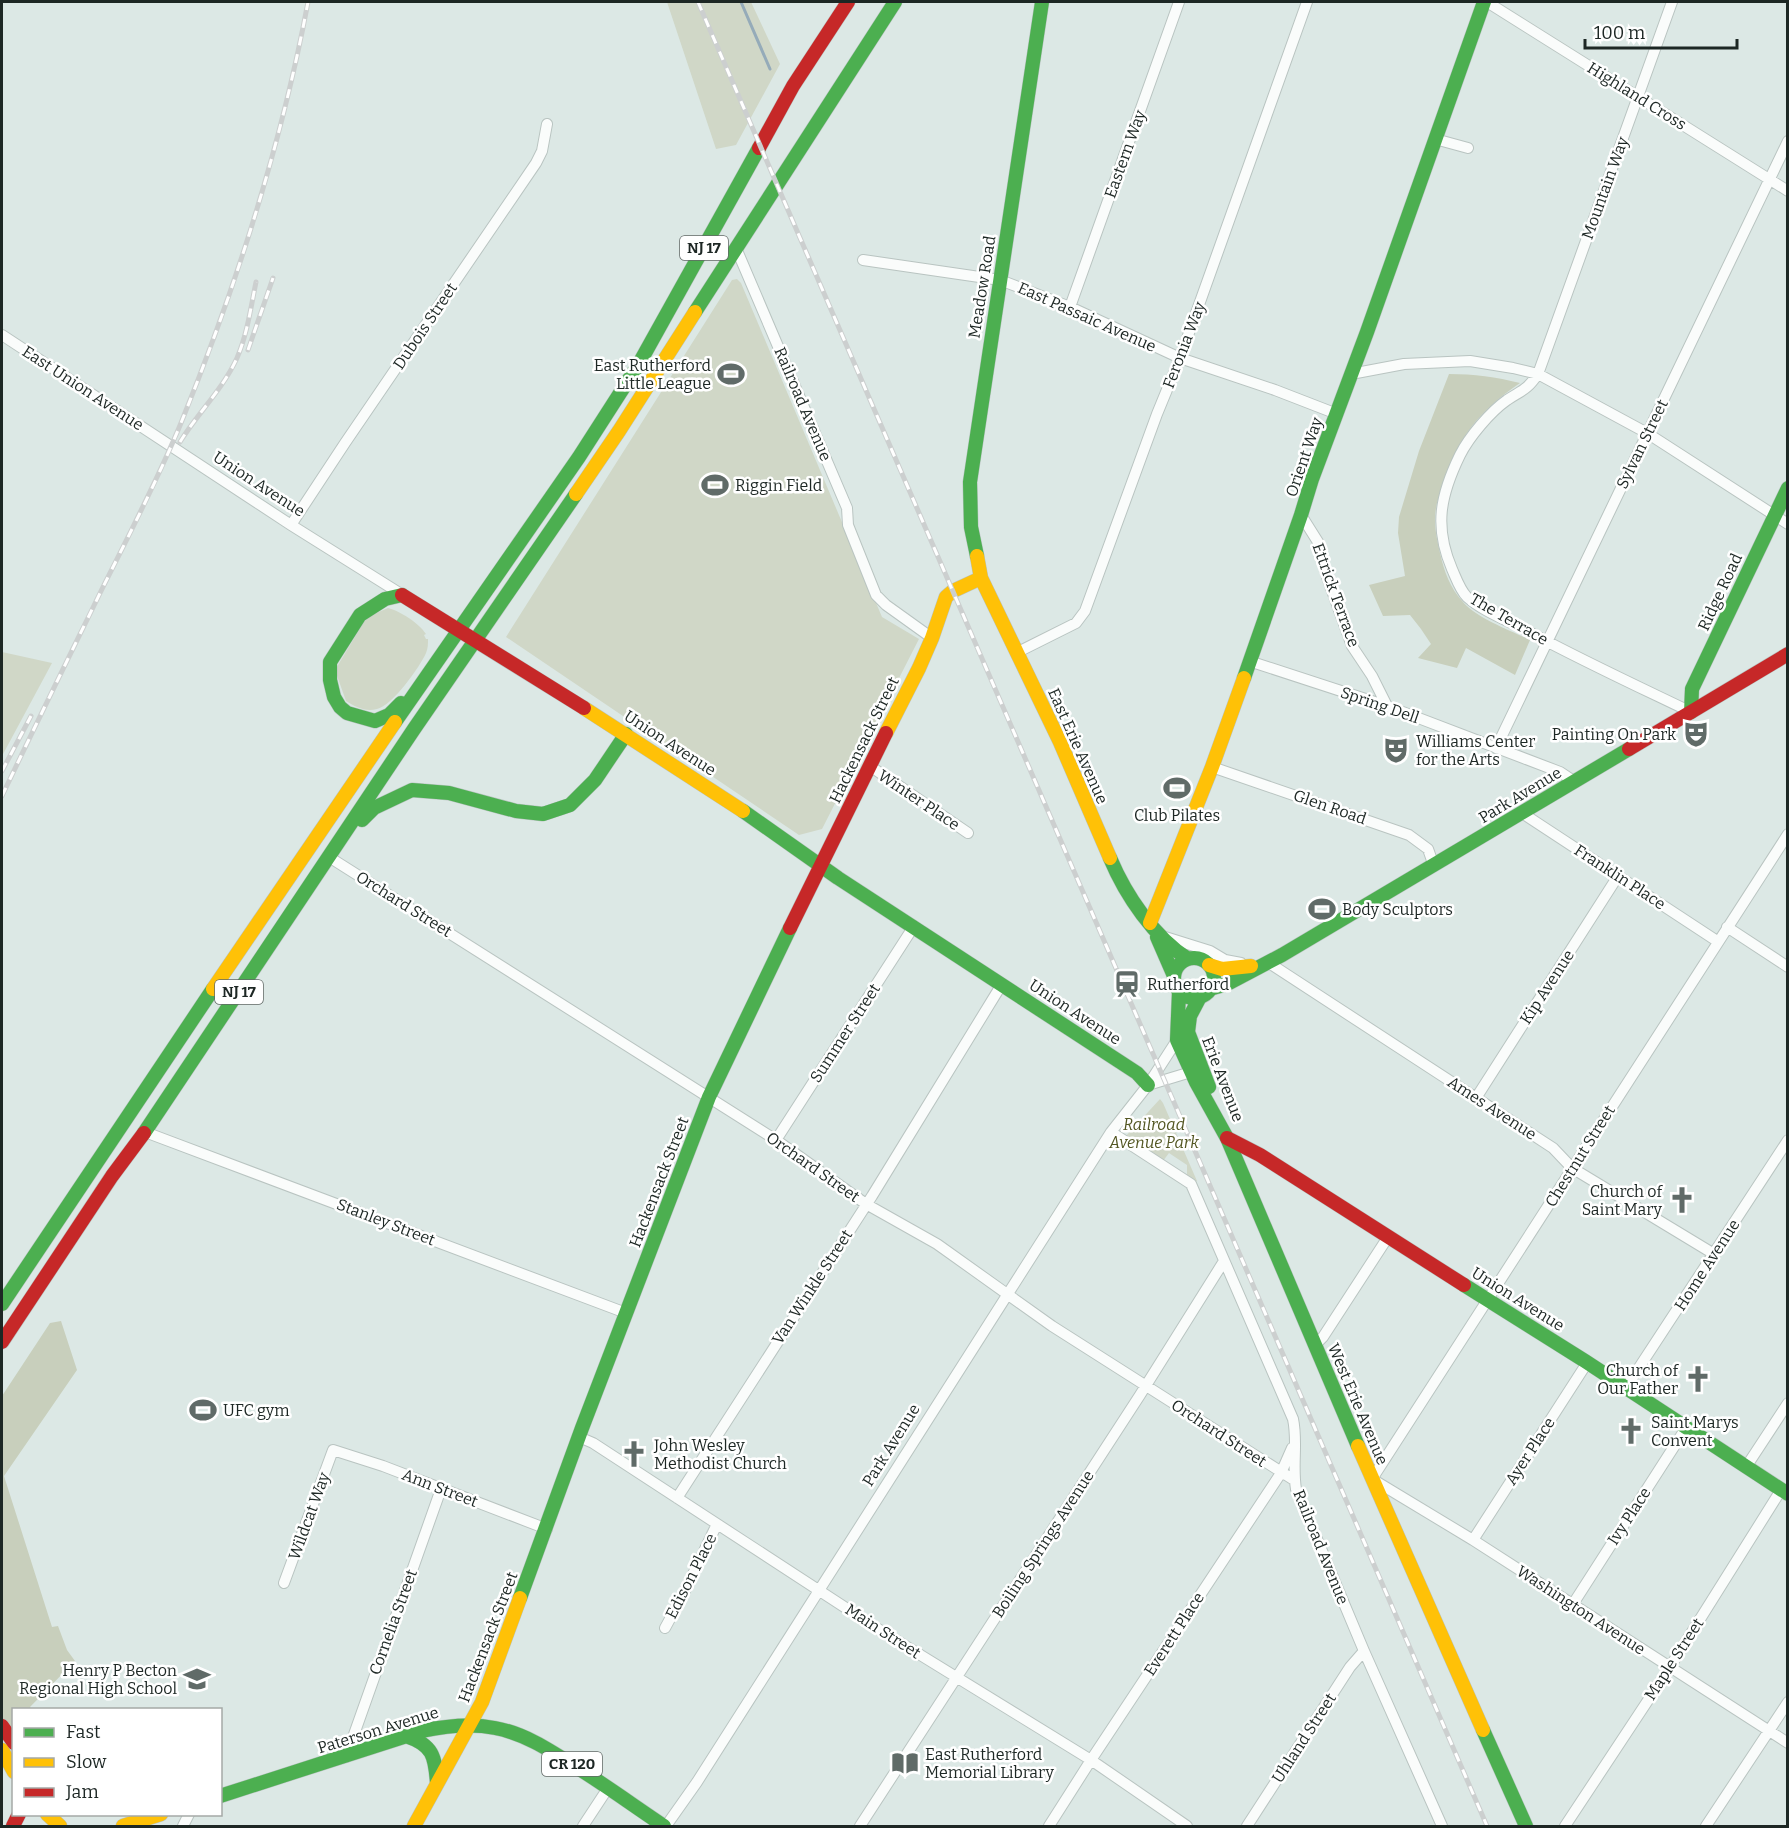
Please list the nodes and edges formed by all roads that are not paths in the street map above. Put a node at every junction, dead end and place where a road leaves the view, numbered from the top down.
1 (848, 2) edge
2 (895, 2) edge
3 (1041, 2) edge
4 (1179, 2) edge
5 (1307, 2) edge
6 (1486, 2) edge
7 (1672, 2) edge
8 (1639, 97) junction
9 (547, 124) dead end
10 (1436, 139) junction
11 (1788, 141) edge
12 (1468, 148) dead end
13 (1769, 180) junction
14 (1788, 191) edge
15 (736, 247) junction
16 (863, 260) dead end
17 (1000, 280) junction
18 (1070, 307) junction
19 (2, 334) edge
20 (1180, 358) junction
21 (1351, 374) junction
22 (1538, 375) junction
23 (1337, 414) junction
24 (1647, 433) junction
25 (165, 441) joint
26 (1788, 488) edge
27 (1301, 515) junction
28 (1774, 516) junction
29 (1788, 524) edge
30 (291, 525) junction
31 (981, 579) junction
32 (402, 595) junction
33 (459, 630) junction
34 (933, 638) junction
35 (474, 640) junction
36 (1547, 642) junction
37 (1016, 653) junction
38 (1788, 654) edge
39 (1249, 661) junction
40 (421, 684) junction
41 (1387, 706) junction
42 (1690, 712) junction
43 (626, 734) junction
44 (1496, 748) junction
45 (870, 766) junction
46 (1212, 767) junction
47 (1575, 782) junction
48 (1522, 813) junction
49 (968, 833) dead end
50 (1788, 834) edge
51 (342, 838) junction
52 (329, 857) junction
53 (820, 865) junction
54 (1434, 866) junction
55 (1618, 876) junction
56 (1150, 923) junction
57 (914, 926) junction
58 (1727, 927) junction
59 (1161, 936) junction
60 (1717, 941) junction
61 (1188, 959) junction
62 (1262, 964) junction
63 (1209, 965) junction
64 (1788, 967) edge
65 (1174, 976) junction
66 (1002, 984) junction
67 (1213, 988) junction
68 (1179, 992) junction
69 (1200, 997) junction
70 (1182, 1036) junction
71 (1191, 1072) junction
72 (1148, 1085) junction
73 (709, 1097) junction
74 (1476, 1098) junction
75 (145, 1132) junction
76 (1111, 1132) junction
77 (1227, 1138) junction
78 (776, 1140) junction
79 (1788, 1140) edge
80 (1572, 1168) junction
81 (866, 1204) junction
82 (1388, 1237) junction
83 (1714, 1254) junction
84 (1224, 1261) junction
85 (1007, 1296) junction
86 (1488, 1300) junction
87 (2, 1304) edge
88 (626, 1313) junction
89 (2, 1342) edge
90 (1315, 1345) junction
91 (1587, 1363) junction
92 (1146, 1385) junction
93 (1625, 1389) junction
94 (1788, 1402) edge
95 (1686, 1428) junction
96 (579, 1437) junction
97 (1296, 1441) junction
98 (333, 1450) joint
99 (1746, 1467) junction
100 (1281, 1473) junction
101 (1372, 1479) junction
102 (1294, 1480) junction
103 (441, 1489) junction
104 (1784, 1492) edge
105 (677, 1498) junction
106 (717, 1524) junction
107 (547, 1528) junction
108 (1473, 1540) junction
109 (284, 1583) dead end
110 (820, 1590) junction
111 (1573, 1605) junction
112 (665, 1628) dead end
113 (1364, 1651) junction
114 (1670, 1667) junction
115 (956, 1678) junction
116 (1788, 1702) edge
117 (469, 1724) junction
118 (2, 1726) edge
119 (1768, 1731) junction
120 (406, 1736) junction
121 (12, 1740) edge
122 (1788, 1743) edge
123 (2, 1750) edge
124 (346, 1757) junction
125 (1091, 1760) junction
126 (12, 1768) edge
127 (437, 1783) junction
128 (608, 1788) junction
129 (222, 1795) edge
130 (48, 1816) edge
131 (158, 1816) edge
132 (1439, 1824) edge
133 (60, 1827) edge
134 (123, 1827) edge
135 (414, 1827) edge
136 (584, 1827) edge
137 (665, 1827) edge
138 (860, 1827) edge
139 (1050, 1827) edge
140 (1187, 1827) edge
141 (1247, 1827) edge
142 (1526, 1827) edge
143 (1565, 1827) edge
144 (1706, 1827) edge

1 - 33 main road, NJ 17
2 - 15 main road, NJ 17
3 - 17 main road, Meadow Road
4 - 18 street, Eastern Way
5 - 20 street, Feronia Way
6 - 8 street, Highland Cross
6 - 10 main road, Orient Way
7 - 8 street, Mountain Way
8 - 13 street, Highland Cross
8 - 22 street, Mountain Way
9 - 30 street, Dubois Street
10 - 12 street
10 - 21 main road, Orient Way
11 - 13 street, Sylvan Street
13 - 14 street, Highland Cross
13 - 24 street, Sylvan Street
15 - 34 street, Railroad Avenue
15 - 35 main road, NJ 17
16 - 17 street, East Passaic Avenue
17 - 18 street, East Passaic Avenue
17 - 31 main road, Meadow Road
18 - 20 street, East Passaic Avenue
19 - 25 street, East Union Avenue
20 - 23 street, East Passaic Avenue
20 - 37 street, Feronia Way
21 - 22 street
21 - 23 main road, Orient Way
22 - 24 street
22 - 36 street, The Terrace
23 - 27 main road, Orient Way
24 - 28 street
24 - 36 street, Sylvan Street
25 - 30 street, Union Avenue
26 - 28 main road, Ridge Road
27 - 39 main road, Orient Way
27 - 41 street, Ettrick Terrace
28 - 29 street
28 - 42 main road, Ridge Road
30 - 32 street, Union Avenue
31 - 34 main road, Hackensack Street
31 - 37 main road, East Erie Avenue
32 - 33 main road, Union Avenue
32 - 40 main road
33 - 35 main road, Union Avenue
33 - 40 main road, NJ 17
34 - 45 main road, Hackensack Street
35 - 43 main road, Union Avenue
35 - 51 main road, NJ 17
36 - 42 street, The Terrace
36 - 44 street, Sylvan Street
37 - 56 main road, East Erie Avenue
38 - 42 main road, Park Avenue
39 - 41 street, Spring Dell
39 - 46 main road, Orient Way
40 - 87 main road, NJ 17
41 - 44 street, Spring Dell
42 - 47 main road, Park Avenue
43 - 51 main road
43 - 53 main road, Union Avenue
44 - 47 street, Spring Dell
45 - 49 street, Winter Place
45 - 53 main road, Hackensack Street
46 - 54 street, Glen Road
46 - 56 main road, Orient Way
47 - 48 main road, Park Avenue
48 - 54 main road, Park Avenue
48 - 55 street, Franklin Place
50 - 58 street, Chestnut Street
51 - 52 main road, NJ 17
52 - 73 street, Orchard Street
52 - 75 main road, NJ 17
53 - 57 main road, Union Avenue
53 - 73 main road, Hackensack Street
54 - 62 main road, Park Avenue
55 - 60 street, Franklin Place
55 - 74 street, Kip Avenue
56 - 59 main road, East Erie Avenue
56 - 65 main road, East Erie Avenue
57 - 66 main road, Union Avenue
57 - 78 street, Summer Street
58 - 60 street, Chestnut Street
58 - 64 street
59 - 61 main road, East Erie Avenue
59 - 62 street
60 - 80 street, Chestnut Street
61 - 63 main road
61 - 65 main road
62 - 63 main road, Park Avenue
62 - 67 main road, Park Avenue
62 - 74 street, Ames Avenue
63 - 67 main road
65 - 68 main road
66 - 72 main road, Union Avenue
66 - 81 street, Van Winkle Street
67 - 69 main road
68 - 69 main road
68 - 70 main road, West Erie Avenue
69 - 70 main road
70 - 71 main road, West Erie Avenue
70 - 72 street, Park Avenue
70 - 77 main road, Erie Avenue
71 - 72 street
71 - 77 main road, West Erie Avenue
72 - 76 street, Park Avenue
73 - 78 street, Orchard Street
73 - 88 main road, Hackensack Street
74 - 80 street, Ames Avenue
75 - 88 street, Stanley Street
75 - 89 main road, NJ 17
76 - 84 street, Railroad Avenue
76 - 85 street, Park Avenue
77 - 82 main road, Union Avenue
77 - 90 main road, West Erie Avenue
78 - 81 street, Orchard Street
79 - 83 street, Home Avenue
80 - 83 street, Ames Avenue
80 - 86 street, Chestnut Street
81 - 85 street, Orchard Street
81 - 105 street, Van Winkle Street
82 - 86 main road, Union Avenue
82 - 90 street
83 - 93 street, Home Avenue
84 - 92 street, Boiling Springs Avenue
84 - 97 street, Railroad Avenue
85 - 92 street, Orchard Street
85 - 110 street, Park Avenue
86 - 91 main road, Union Avenue
86 - 101 street, Chestnut Street
88 - 96 main road, Hackensack Street
90 - 101 main road, West Erie Avenue
91 - 93 main road, Union Avenue
91 - 108 street, Ayer Place
92 - 100 street, Orchard Street
92 - 115 street, Boiling Springs Avenue
93 - 95 main road, Union Avenue
94 - 99 street
95 - 99 main road, Union Avenue
95 - 111 street, Ivy Place
96 - 105 street, Main Street
96 - 107 main road, Hackensack Street
97 - 100 street, Everett Place
97 - 102 street, Railroad Avenue
98 - 103 street, Ann Street
98 - 109 street, Wildcat Way
99 - 104 main road, Union Avenue
100 - 102 street, Orchard Street
100 - 125 street, Everett Place
101 - 108 street, Washington Avenue
101 - 142 main road, West Erie Avenue
102 - 113 street, Railroad Avenue
103 - 107 street, Ann Street
103 - 124 street, Cornelia Street
104 - 114 street, Maple Street
105 - 106 street, Main Street
106 - 110 street, Main Street
106 - 112 street, Edison Place
107 - 117 main road, Hackensack Street
108 - 111 street, Washington Avenue
110 - 115 street, Main Street
110 - 137 street, Park Avenue
111 - 114 street, Washington Avenue
113 - 132 street, Railroad Avenue
113 - 141 street, Uhland Street
114 - 119 street, Washington Avenue
114 - 143 street, Maple Street
115 - 125 street, Main Street
115 - 138 street, Boiling Springs Avenue
116 - 119 street
117 - 120 main road, Paterson Avenue / CR 120
117 - 127 main road, Hackensack Street
117 - 128 main road, Paterson Avenue / CR 120
118 - 121 main road
119 - 122 street, Washington Avenue
119 - 144 street
120 - 124 main road, Paterson Avenue / CR 120
120 - 127 main road
123 - 126 main road
124 - 129 main road, Paterson Avenue / CR 120
125 - 139 street, Everett Place
125 - 140 street, Main Street
127 - 135 main road, Hackensack Street
128 - 136 street
128 - 137 main road, Paterson Avenue / CR 120
130 - 133 main road
131 - 134 main road

